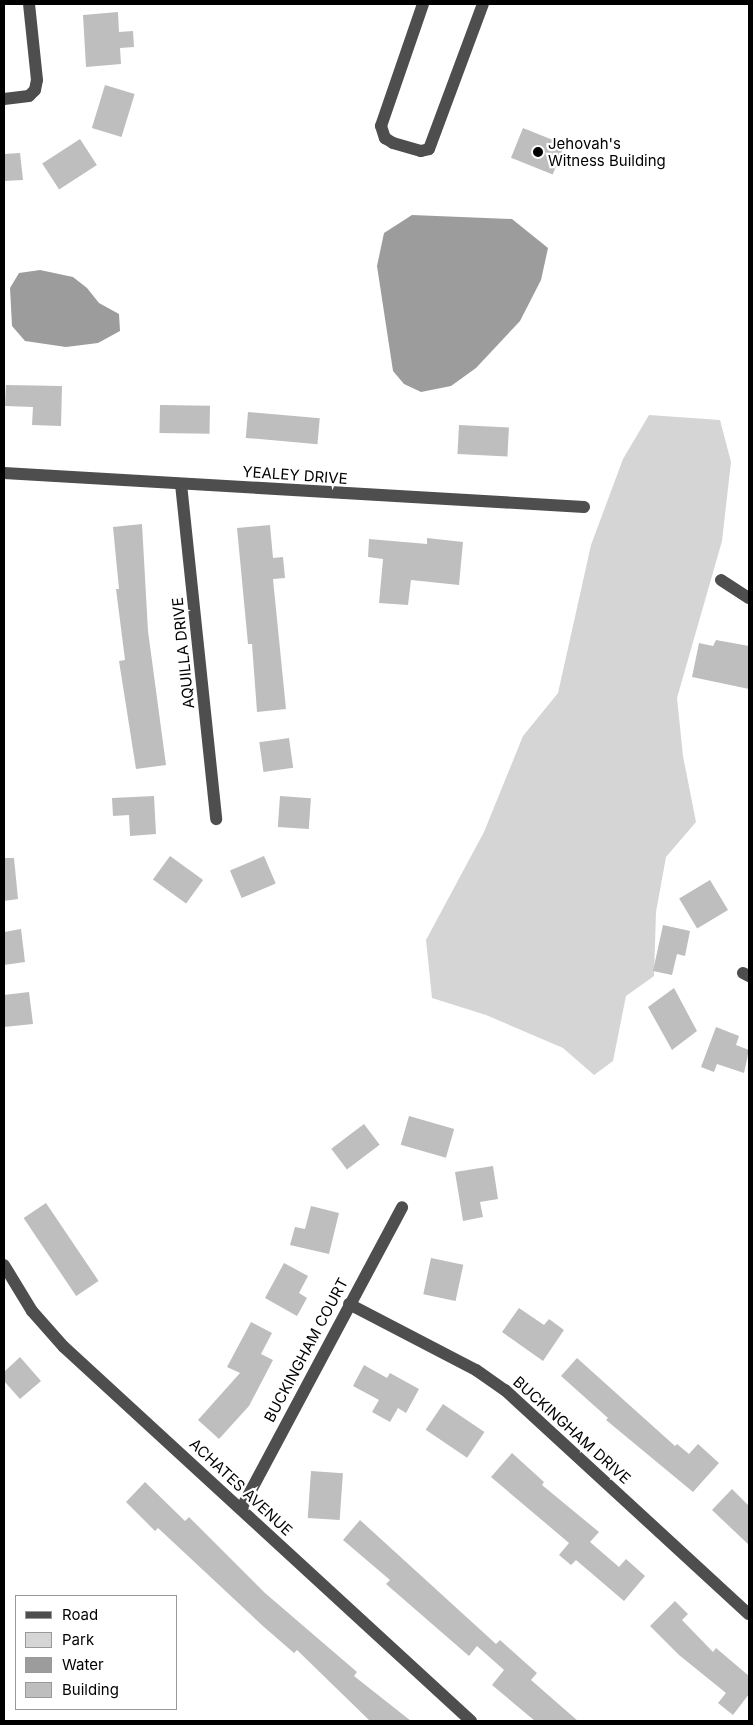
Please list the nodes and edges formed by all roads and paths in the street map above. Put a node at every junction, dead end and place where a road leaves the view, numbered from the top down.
1 (29, 4) edge
2 (423, 4) edge
3 (483, 4) edge
4 (4, 99) edge
5 (4, 473) edge
6 (182, 484) junction
7 (584, 507) dead end
8 (721, 580) dead end
9 (749, 598) edge
10 (216, 819) dead end
11 (402, 1207) dead end
12 (4, 1265) edge
13 (349, 1304) junction
14 (241, 1509) junction
15 (749, 1612) edge
16 (471, 1721) edge

1 - 4 street
2 - 3 street
5 - 6 street, YEALEY DRIVE
6 - 7 street, YEALEY DRIVE
6 - 10 street, AQUILLA DRIVE
8 - 9 street
11 - 13 street, BUCKINGHAM COURT
12 - 14 street, ACHATES AVENUE
13 - 14 street, BUCKINGHAM COURT
13 - 15 street, BUCKINGHAM DRIVE
14 - 16 street, ACHATES AVENUE

